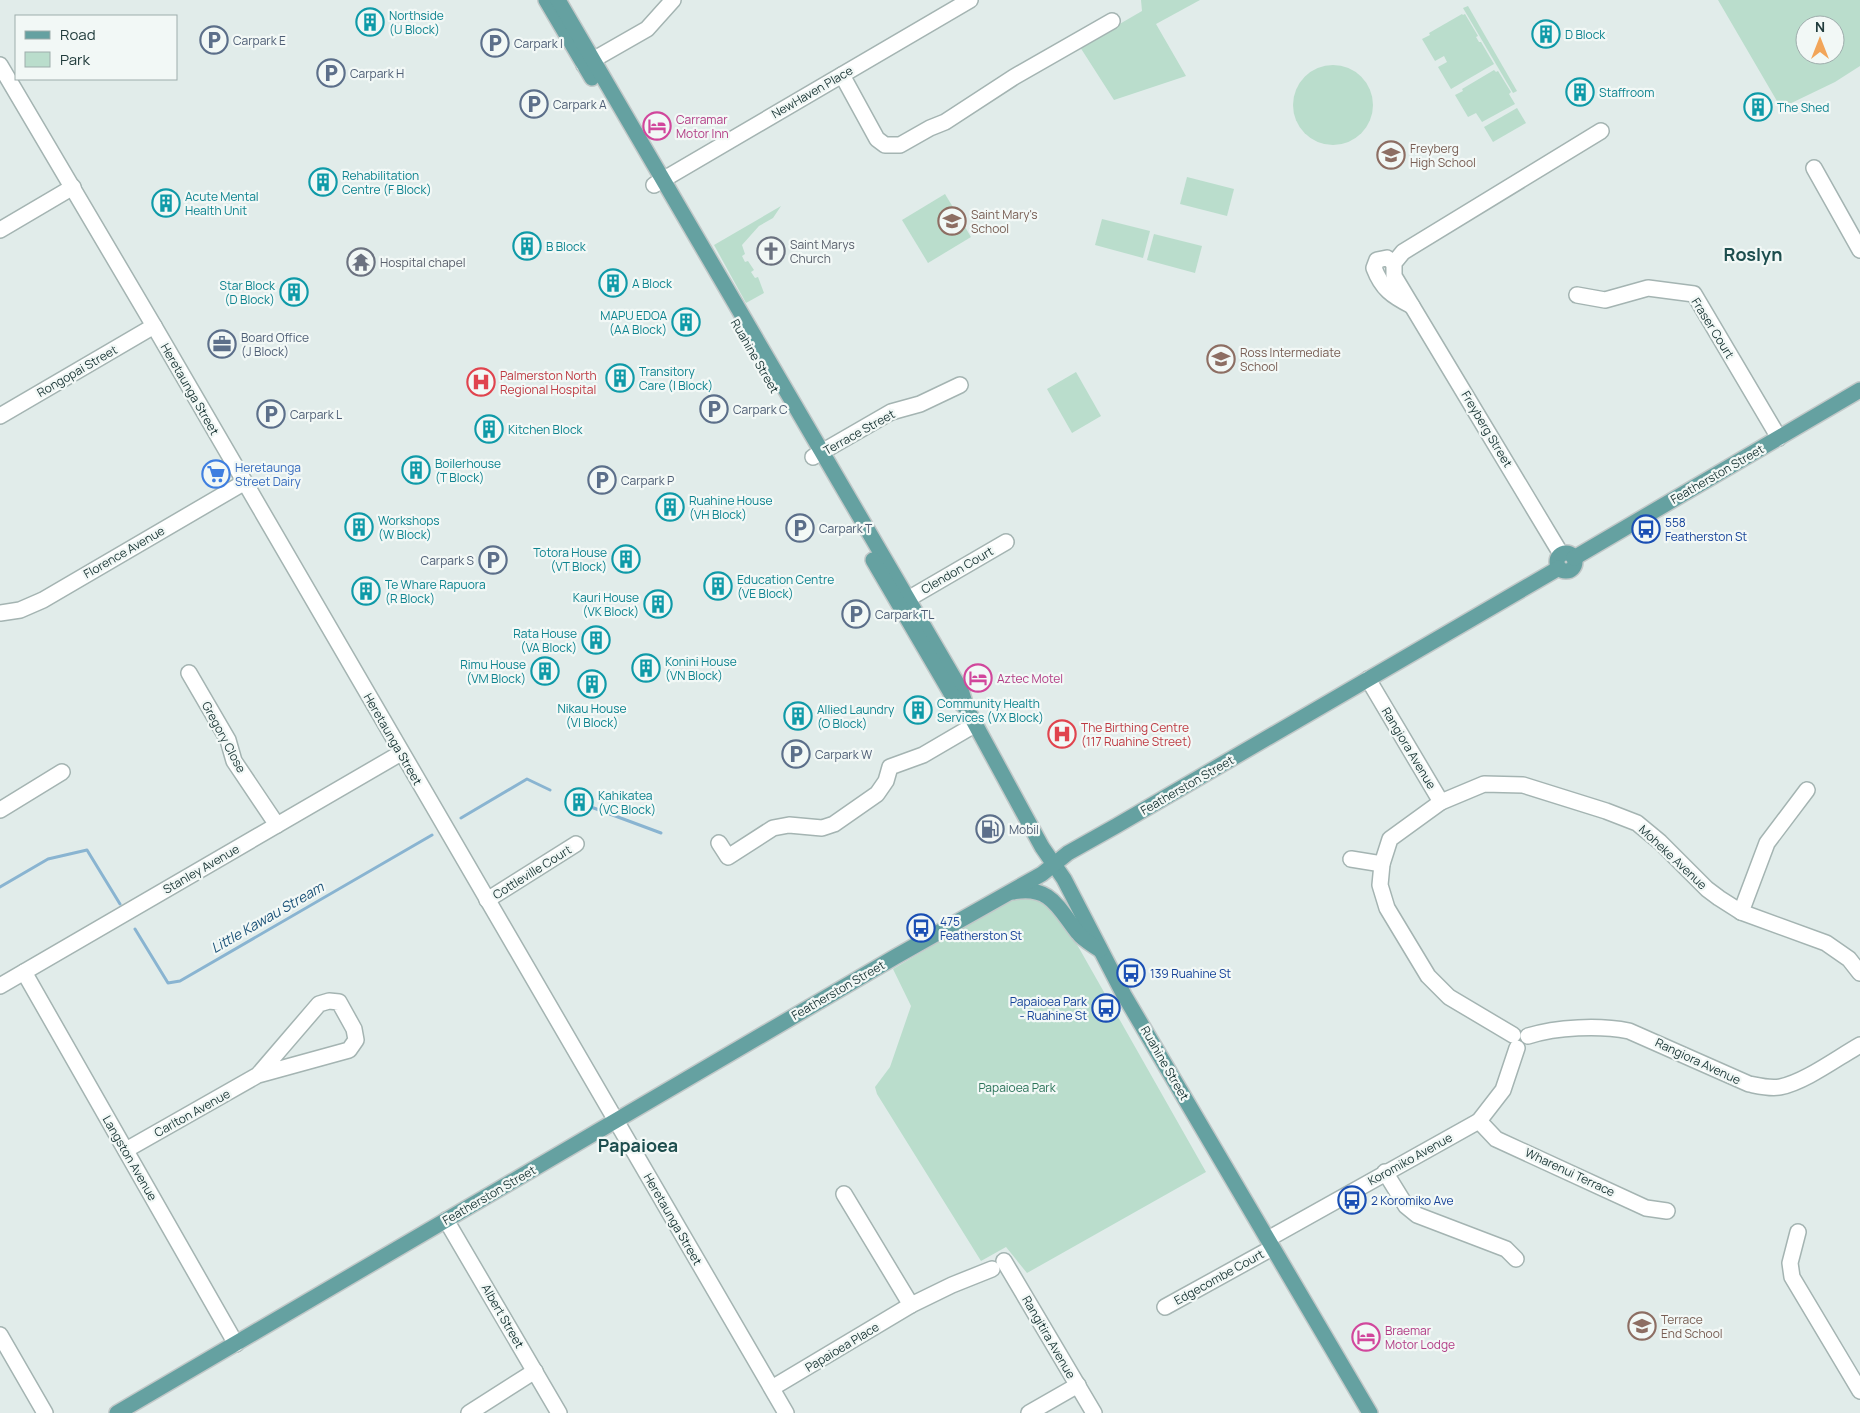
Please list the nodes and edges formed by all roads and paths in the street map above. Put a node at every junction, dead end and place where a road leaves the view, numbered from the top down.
1 (546, 0) edge
2 (558, 0) edge
3 (674, 0) edge
4 (970, 0) edge
5 (1112, 21) dead end
6 (589, 62) junction
7 (0, 65) edge
8 (842, 75) junction
9 (1600, 131) dead end
10 (1814, 168) dead end
11 (659, 182) junction
12 (73, 187) junction
13 (0, 230) edge
14 (1860, 250) edge
15 (1576, 296) dead end
16 (154, 326) junction
17 (960, 385) dead end
18 (1860, 390) edge
19 (0, 416) edge
20 (1779, 438) junction
21 (818, 455) junction
22 (245, 482) junction
23 (1006, 542) dead end
24 (1565, 560) junction
25 (908, 599) junction
26 (0, 613) edge
27 (189, 673) dead end
28 (1368, 679) junction
29 (967, 709) junction
30 (976, 724) junction
31 (401, 753) junction
32 (62, 772) dead end
33 (1807, 790) dead end
34 (1441, 802) junction
35 (0, 810) edge
36 (277, 825) junction
37 (719, 843) dead end
38 (576, 844) dead end
39 (1351, 859) dead end
40 (1053, 863) junction
41 (1382, 864) junction
42 (1009, 893) junction
43 (487, 900) junction
44 (1741, 912) junction
45 (1102, 952) junction
46 (24, 972) junction
47 (1860, 973) edge
48 (0, 986) edge
49 (1519, 1040) junction
50 (1860, 1045) edge
51 (258, 1075) junction
52 (616, 1121) junction
53 (1479, 1121) junction
54 (126, 1150) junction
55 (1386, 1172) junction
56 (844, 1194) dead end
57 (1667, 1211) dead end
58 (446, 1220) junction
59 (1798, 1232) dead end
60 (1270, 1243) junction
61 (1516, 1259) dead end
62 (998, 1265) joint
63 (911, 1305) junction
64 (1165, 1307) dead end
65 (0, 1335) edge
66 (236, 1344) junction
67 (535, 1372) junction
68 (1078, 1385) junction
69 (772, 1388) junction
70 (1860, 1391) edge
71 (46, 1413) edge
72 (117, 1413) edge
73 (469, 1413) edge
74 (559, 1413) edge
75 (786, 1413) edge
76 (1029, 1413) edge
77 (1094, 1413) edge
78 (1370, 1413) edge

1 - 6 main road, Ruahine Street
2 - 6 main road, Ruahine Street
3 - 6 street
4 - 8 street, NewHaven Place
5 - 8 street
6 - 11 main road, Ruahine Street
7 - 12 street, Heretaunga Street
8 - 11 street, NewHaven Place
9 - 24 street, Freyberg Street
10 - 14 street
11 - 21 main road, Ruahine Street
12 - 13 street
12 - 16 street, Heretaunga Street
15 - 20 street, Fraser Court
16 - 19 street, Rongopai Street
16 - 22 street, Heretaunga Street
17 - 21 street, Terrace Street
18 - 20 main road, Featherston Street
20 - 24 main road, Featherston Street
21 - 25 main road, Ruahine Street
21 - 29 main road, Ruahine Street
22 - 26 street, Florence Avenue
22 - 31 street, Heretaunga Street
23 - 25 street, Clendon Court
24 - 28 main road, Featherston Street
25 - 29 main road, Ruahine Street
27 - 36 street, Gregory Close
28 - 34 street, Rangiora Avenue
28 - 40 main road, Featherston Street
29 - 30 main road, Ruahine Street
30 - 37 street
30 - 40 main road, Ruahine Street
31 - 36 street, Stanley Avenue
31 - 43 street, Heretaunga Street
32 - 35 street
33 - 44 street
34 - 41 street, Rangiora Avenue
34 - 44 street, Moheke Avenue
36 - 46 street, Stanley Avenue
38 - 43 street, Cottleville Court
39 - 41 street
40 - 42 main road, Featherston Street
40 - 45 main road, Ruahine Street
41 - 49 street, Rangiora Avenue
42 - 45 main road
42 - 52 main road, Featherston Street
43 - 52 street, Heretaunga Street
44 - 47 street, Moheke Avenue
45 - 60 main road, Ruahine Street
46 - 48 street, Stanley Avenue
46 - 54 street, Langston Avenue
49 - 50 street, Rangiora Avenue
49 - 53 street, Koromiko Avenue
51 - 51 street, Carlton Avenue
51 - 54 street, Carlton Avenue
52 - 58 main road, Featherston Street
52 - 69 street, Heretaunga Street
53 - 55 street, Koromiko Avenue
53 - 57 street, Wharenui Terrace
54 - 66 street, Langston Avenue
55 - 60 street, Koromiko Avenue
55 - 61 street
56 - 63 street
58 - 66 main road, Featherston Street
58 - 67 street, Albert Street
59 - 70 street
60 - 64 street, Edgecombe Court
60 - 78 main road, Ruahine Street
62 - 63 street, Papaioea Place
62 - 68 street, Rangitira Avenue
63 - 69 street, Papaioea Place
65 - 71 street
66 - 72 main road, Featherston Street
67 - 73 street
67 - 74 street, Albert Street
68 - 76 street
68 - 77 street, Rangitira Avenue
69 - 75 street, Heretaunga Street

